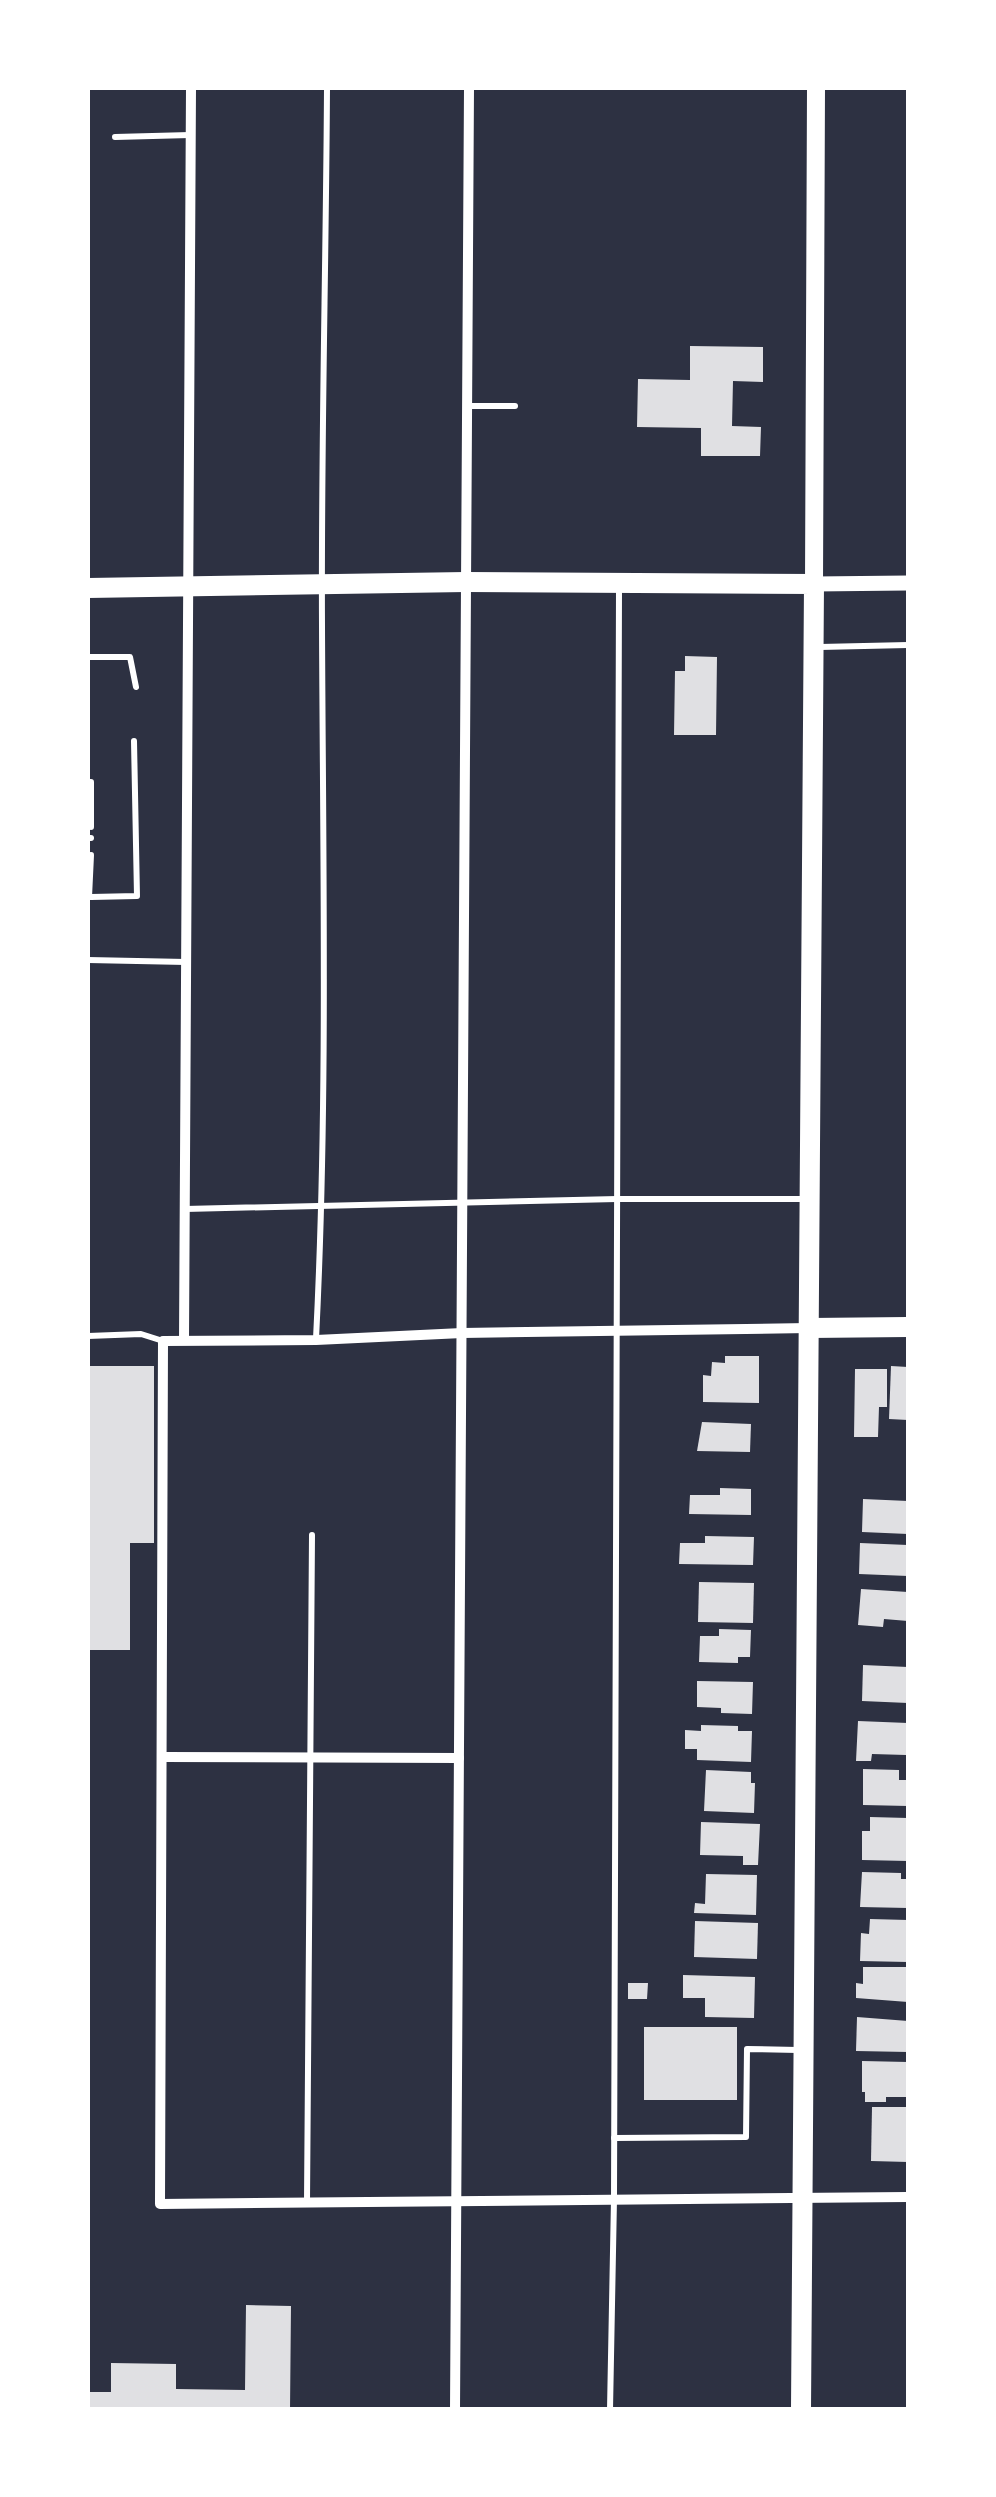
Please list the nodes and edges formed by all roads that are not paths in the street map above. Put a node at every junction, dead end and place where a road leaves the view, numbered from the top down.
1 (191, 88) edge
2 (327, 88) edge
3 (469, 88) edge
4 (816, 88) edge
5 (190, 135) junction
6 (115, 137) dead end
7 (468, 406) junction
8 (516, 406) dead end
9 (466, 582) junction
10 (619, 582) junction
11 (908, 583) edge
12 (322, 584) junction
13 (814, 584) junction
14 (188, 586) junction
15 (88, 588) edge
16 (908, 646) edge
17 (814, 647) junction
18 (88, 657) edge
19 (136, 687) dead end
20 (134, 741) dead end
21 (88, 782) edge
22 (91, 827) dead end
23 (92, 854) dead end
24 (89, 897) edge
25 (88, 960) edge
26 (186, 962) junction
27 (617, 1199) junction
28 (811, 1199) junction
29 (462, 1203) junction
30 (322, 1205) junction
31 (184, 1208) junction
32 (908, 1327) edge
33 (810, 1328) junction
34 (462, 1332) junction
35 (617, 1332) junction
36 (88, 1336) edge
37 (184, 1340) junction
38 (316, 1340) junction
39 (162, 1341) junction
40 (312, 1536) dead end
41 (164, 1757) junction
42 (308, 1757) junction
43 (459, 1758) junction
44 (804, 2050) junction
45 (614, 2138) junction
46 (908, 2197) edge
47 (614, 2200) junction
48 (803, 2200) junction
49 (456, 2201) junction
50 (307, 2202) junction
51 (455, 2410) edge
52 (610, 2410) edge
53 (801, 2410) edge

1 - 5 street
2 - 12 lane
3 - 7 street
4 - 13 main road
5 - 6 lane
5 - 14 street
7 - 8 lane
7 - 9 street
9 - 10 main road
9 - 12 main road
9 - 29 street
10 - 13 main road
10 - 27 lane
11 - 13 street
12 - 14 main road
12 - 30 lane
13 - 17 main road
14 - 15 main road
14 - 26 street
16 - 17 lane
17 - 28 main road
18 - 19 lane
20 - 24 lane
21 - 22 lane
23 - 24 lane
25 - 26 lane
26 - 31 street
27 - 28 lane
27 - 29 lane
27 - 35 lane
28 - 33 main road
29 - 30 lane
29 - 34 street
30 - 31 lane
30 - 38 lane
31 - 37 street
32 - 33 main road
33 - 35 street
33 - 44 main road
34 - 35 street
34 - 38 street
34 - 43 street
35 - 45 lane
36 - 39 lane
37 - 38 street
37 - 39 street
39 - 41 street
40 - 42 lane
41 - 42 street
41 - 50 street
42 - 43 street
42 - 50 lane
43 - 49 street
44 - 45 lane
44 - 48 main road
45 - 47 lane
46 - 48 street
47 - 48 street
47 - 49 street
47 - 52 lane
48 - 53 main road
49 - 50 street
49 - 51 street

